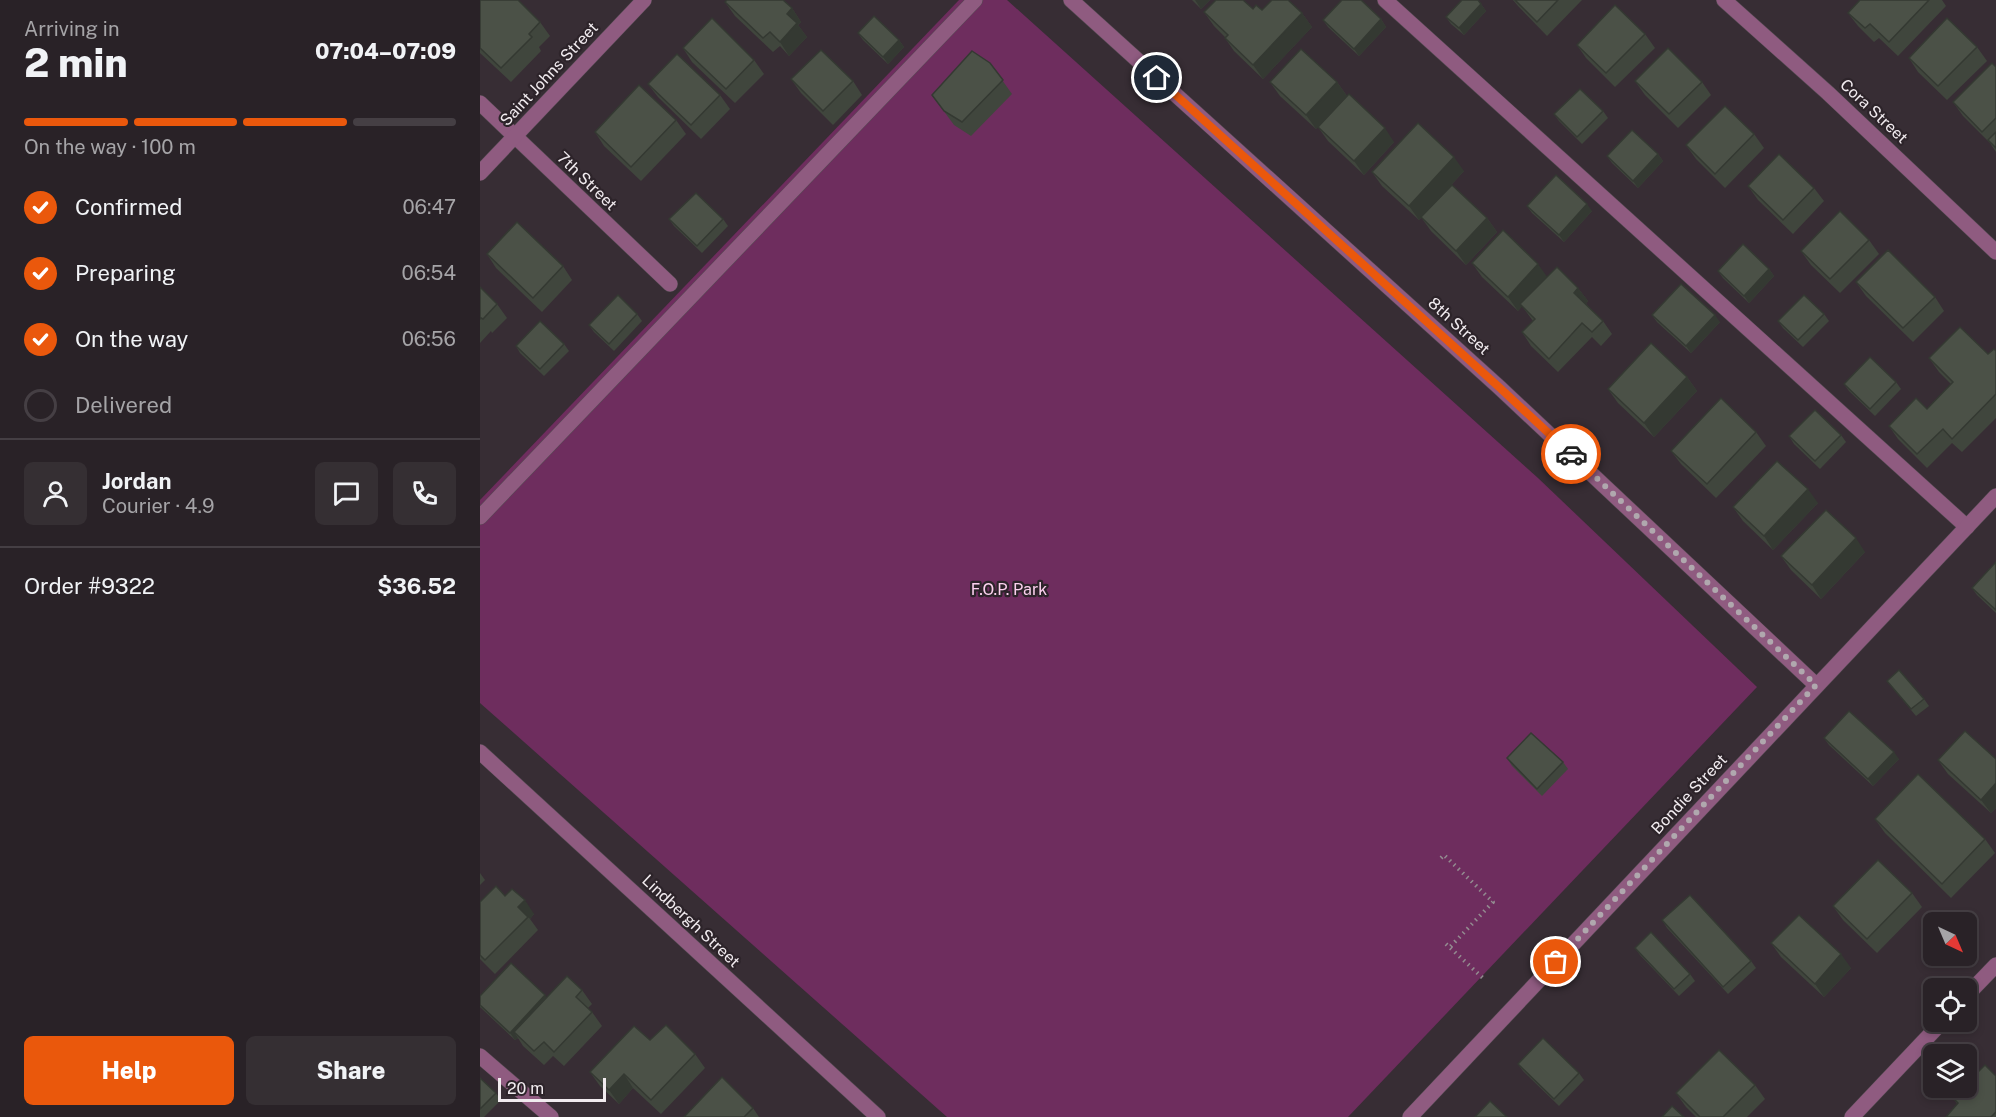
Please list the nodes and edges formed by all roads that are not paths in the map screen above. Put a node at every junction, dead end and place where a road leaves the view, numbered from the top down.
1 (644, 0) edge
2 (975, 0) edge
3 (1071, 0) edge
4 (1385, 0) edge
5 (1724, 0) edge
6 (480, 103) edge
7 (515, 136) junction
8 (480, 173) edge
9 (1996, 252) edge
10 (670, 284) dead end
11 (1996, 496) edge
12 (480, 517) edge
13 (1967, 527) junction
14 (1816, 685) junction
15 (480, 752) edge
16 (1996, 965) edge
17 (1977, 985) edge
18 (1933, 1032) edge
19 (480, 1056) edge
20 (551, 1117) edge
21 (878, 1117) edge
22 (1410, 1117) edge
23 (1852, 1117) edge

1 - 7 street, Saint Johns Street
2 - 12 street
3 - 14 street, 8th Street
4 - 13 street
5 - 9 street, Cora Street
6 - 7 street, 7th Street
7 - 8 street, Saint Johns Street
7 - 10 street, 7th Street
11 - 13 street, Bondie Street
13 - 14 street, Bondie Street
14 - 22 street, Bondie Street
15 - 21 street, Lindbergh Street
16 - 17 street
18 - 23 street
19 - 20 street

